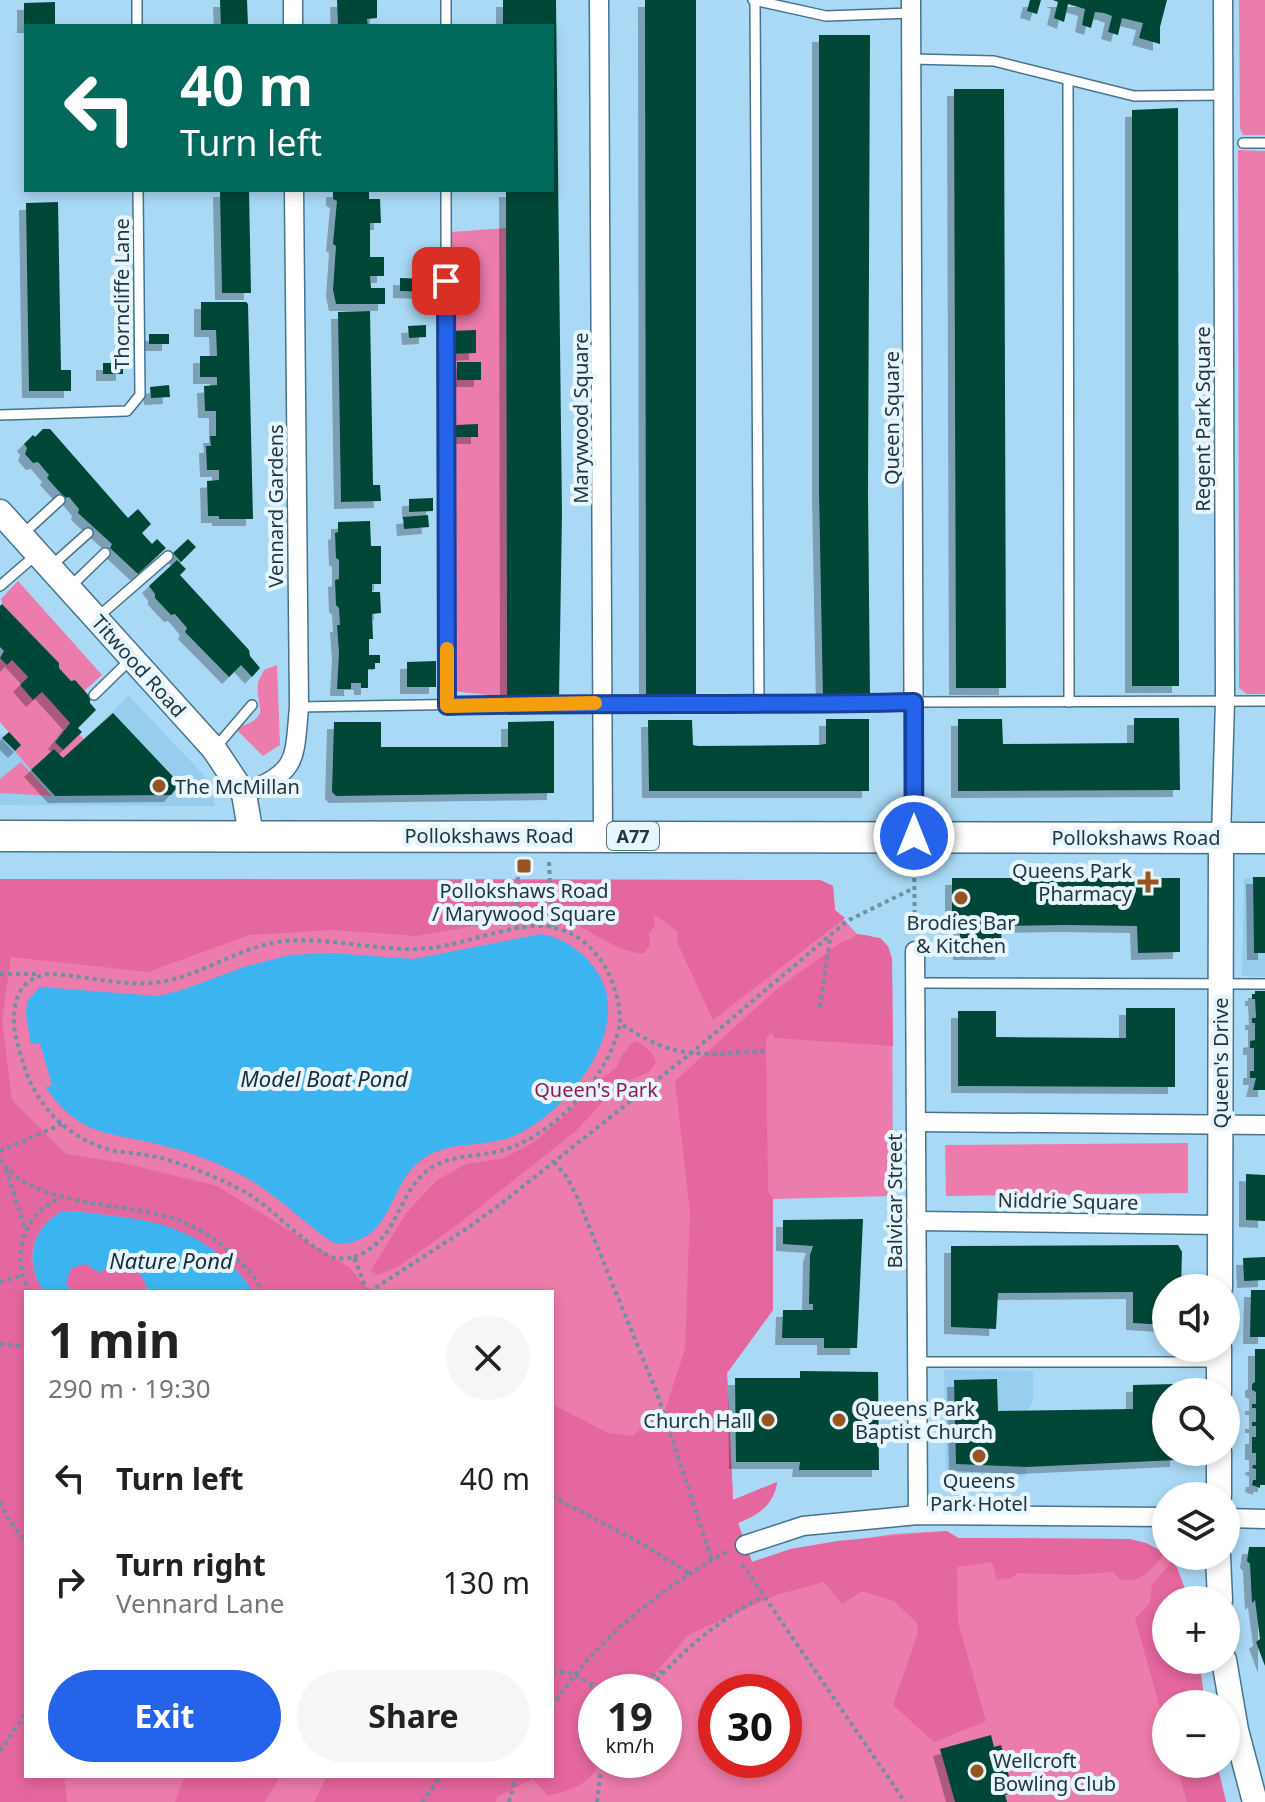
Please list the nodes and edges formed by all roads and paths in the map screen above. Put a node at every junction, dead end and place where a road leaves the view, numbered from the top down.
1 (137, 0) edge
2 (293, 0) edge
3 (446, 0) edge
4 (599, 0) edge
5 (754, 0) edge
6 (1223, 0) edge
7 (911, 6) edge
8 (137, 24) edge
9 (293, 24) edge
10 (446, 24) edge
11 (912, 59) junction
12 (1068, 80) junction
13 (1223, 95) junction
14 (1243, 143) dead end
15 (1265, 143) edge
16 (138, 192) edge
17 (294, 192) edge
18 (446, 192) edge
19 (0, 415) edge
20 (60, 500) dead end
21 (0, 512) edge
22 (88, 533) dead end
23 (36, 552) junction
24 (105, 553) dead end
25 (168, 556) dead end
26 (0, 586) edge
27 (69, 588) junction
28 (96, 618) junction
29 (132, 658) junction
30 (94, 695) dead end
31 (1225, 701) junction
32 (1265, 701) edge
33 (604, 702) junction
34 (914, 702) junction
35 (1069, 702) junction
36 (252, 705) dead end
37 (759, 705) junction
38 (447, 706) junction
39 (299, 707) junction
40 (214, 749) junction
41 (244, 794) junction
42 (251, 835) junction
43 (0, 836) edge
44 (547, 836) junction
45 (603, 836) junction
46 (914, 836) junction
47 (1221, 838) junction
48 (1265, 838) edge
49 (518, 855) dead end
50 (552, 927) junction
51 (517, 929) junction
52 (830, 937) junction
53 (915, 951) joint
54 (0, 974) edge
55 (48, 974) junction
56 (915, 983) junction
57 (1219, 984) junction
58 (1265, 984) edge
59 (820, 1007) dead end
60 (620, 1023) junction
61 (766, 1051) dead end
62 (690, 1054) junction
63 (916, 1122) junction
64 (62, 1124) junction
65 (1265, 1125) edge
66 (1220, 1126) junction
67 (0, 1141) edge
68 (2, 1149) edge
69 (0, 1159) edge
70 (554, 1162) junction
71 (6, 1169) junction
72 (62, 1198) junction
73 (916, 1221) junction
74 (1220, 1225) junction
75 (25, 1231) junction
76 (354, 1257) junction
77 (1220, 1274) edge
78 (22, 1276) junction
79 (0, 1282) edge
80 (29, 1290) edge
81 (260, 1290) edge
82 (367, 1290) edge
83 (371, 1290) edge
84 (0, 1344) edge
85 (24, 1346) edge
86 (1152, 1357) edge
87 (917, 1362) junction
88 (554, 1497) edge
89 (0, 1502) edge
90 (918, 1515) junction
91 (1152, 1517) edge
92 (1240, 1518) edge
93 (1265, 1519) edge
94 (24, 1539) edge
95 (738, 1547) junction
96 (712, 1560) junction
97 (690, 1574) junction
98 (763, 1596) junction
99 (666, 1669) junction
100 (554, 1672) edge
101 (576, 1674) junction
102 (652, 1674) edge
103 (662, 1674) edge
104 (1226, 1674) edge
105 (554, 1704) edge
106 (24, 1716) edge
107 (0, 1751) edge
108 (440, 1778) edge
109 (515, 1778) edge
110 (600, 1778) edge
111 (422, 1802) edge
112 (509, 1802) edge
113 (597, 1802) edge
114 (905, 1802) edge
115 (1255, 1802) edge

1 - 8 lane
2 - 9 street
3 - 10 lane
4 - 33 street, Marywood Square
5 - 7 lane
5 - 37 lane
6 - 13 street, Regent Park Square
7 - 11 street, Queen Square
11 - 12 lane
11 - 34 street, Queen Square
12 - 13 lane
12 - 35 lane
13 - 31 street, Regent Park Square
14 - 15 lane
16 - 19 lane, Thorncliffe Lane
17 - 39 street, Vennard Gardens
18 - 38 lane
20 - 23 lane
21 - 23 street, Titwood Road
22 - 23 lane
23 - 26 lane
23 - 27 street, Titwood Road
24 - 27 lane
25 - 28 lane
27 - 28 street, Titwood Road
28 - 29 street, Titwood Road
29 - 30 lane
29 - 40 street, Titwood Road
31 - 32 lane
31 - 35 lane
31 - 47 street, Regent Park Square
33 - 37 lane
33 - 38 lane
33 - 45 street, Marywood Square
34 - 35 lane
34 - 37 lane
34 - 46 street, Queen Square
36 - 40 lane
38 - 39 lane
39 - 41 street, Vennard Gardens
40 - 41 street, Titwood Road
41 - 42 street, Titwood Road
42 - 43 main road, Pollokshaws Road / A77
42 - 44 main road, Pollokshaws Road / A77
44 - 45 main road, Pollokshaws Road / A77
44 - 50 path
45 - 46 main road, Pollokshaws Road / A77
46 - 47 main road, Pollokshaws Road / A77
47 - 48 main road, Pollokshaws Road / A77
47 - 57 street, Queen's Drive
49 - 51 path
50 - 51 path
50 - 60 path
51 - 55 path
52 - 53 path
52 - 59 path
52 - 62 path
53 - 56 street, Balvicar Street
54 - 55 path
55 - 64 path
56 - 57 lane
56 - 63 street, Balvicar Street
57 - 58 lane
57 - 66 street, Queen's Drive
60 - 62 path
60 - 76 path
61 - 62 path
62 - 70 path
63 - 66 street
63 - 73 street, Balvicar Street
64 - 68 path
64 - 76 path
65 - 66 street
66 - 74 street, Queen's Drive
67 - 68 path
69 - 71 path
70 - 83 path
70 - 96 path
71 - 72 path
71 - 75 path
72 - 75 path
72 - 81 path
73 - 74 street, Niddrie Square
73 - 87 street, Balvicar Street
74 - 77 street, Queen's Drive
75 - 78 path
76 - 82 path
78 - 79 path
78 - 80 path
84 - 85 path
86 - 87 lane
87 - 90 street, Balvicar Street
88 - 97 path
89 - 94 path
90 - 91 street
90 - 95 street
92 - 93 street
95 - 96 path
95 - 98 path
96 - 97 path
97 - 101 path
98 - 99 path
98 - 114 path
99 - 102 path
99 - 103 path
100 - 101 path
101 - 105 path
104 - 115 street
106 - 107 path
108 - 111 path
109 - 112 path
110 - 113 path

